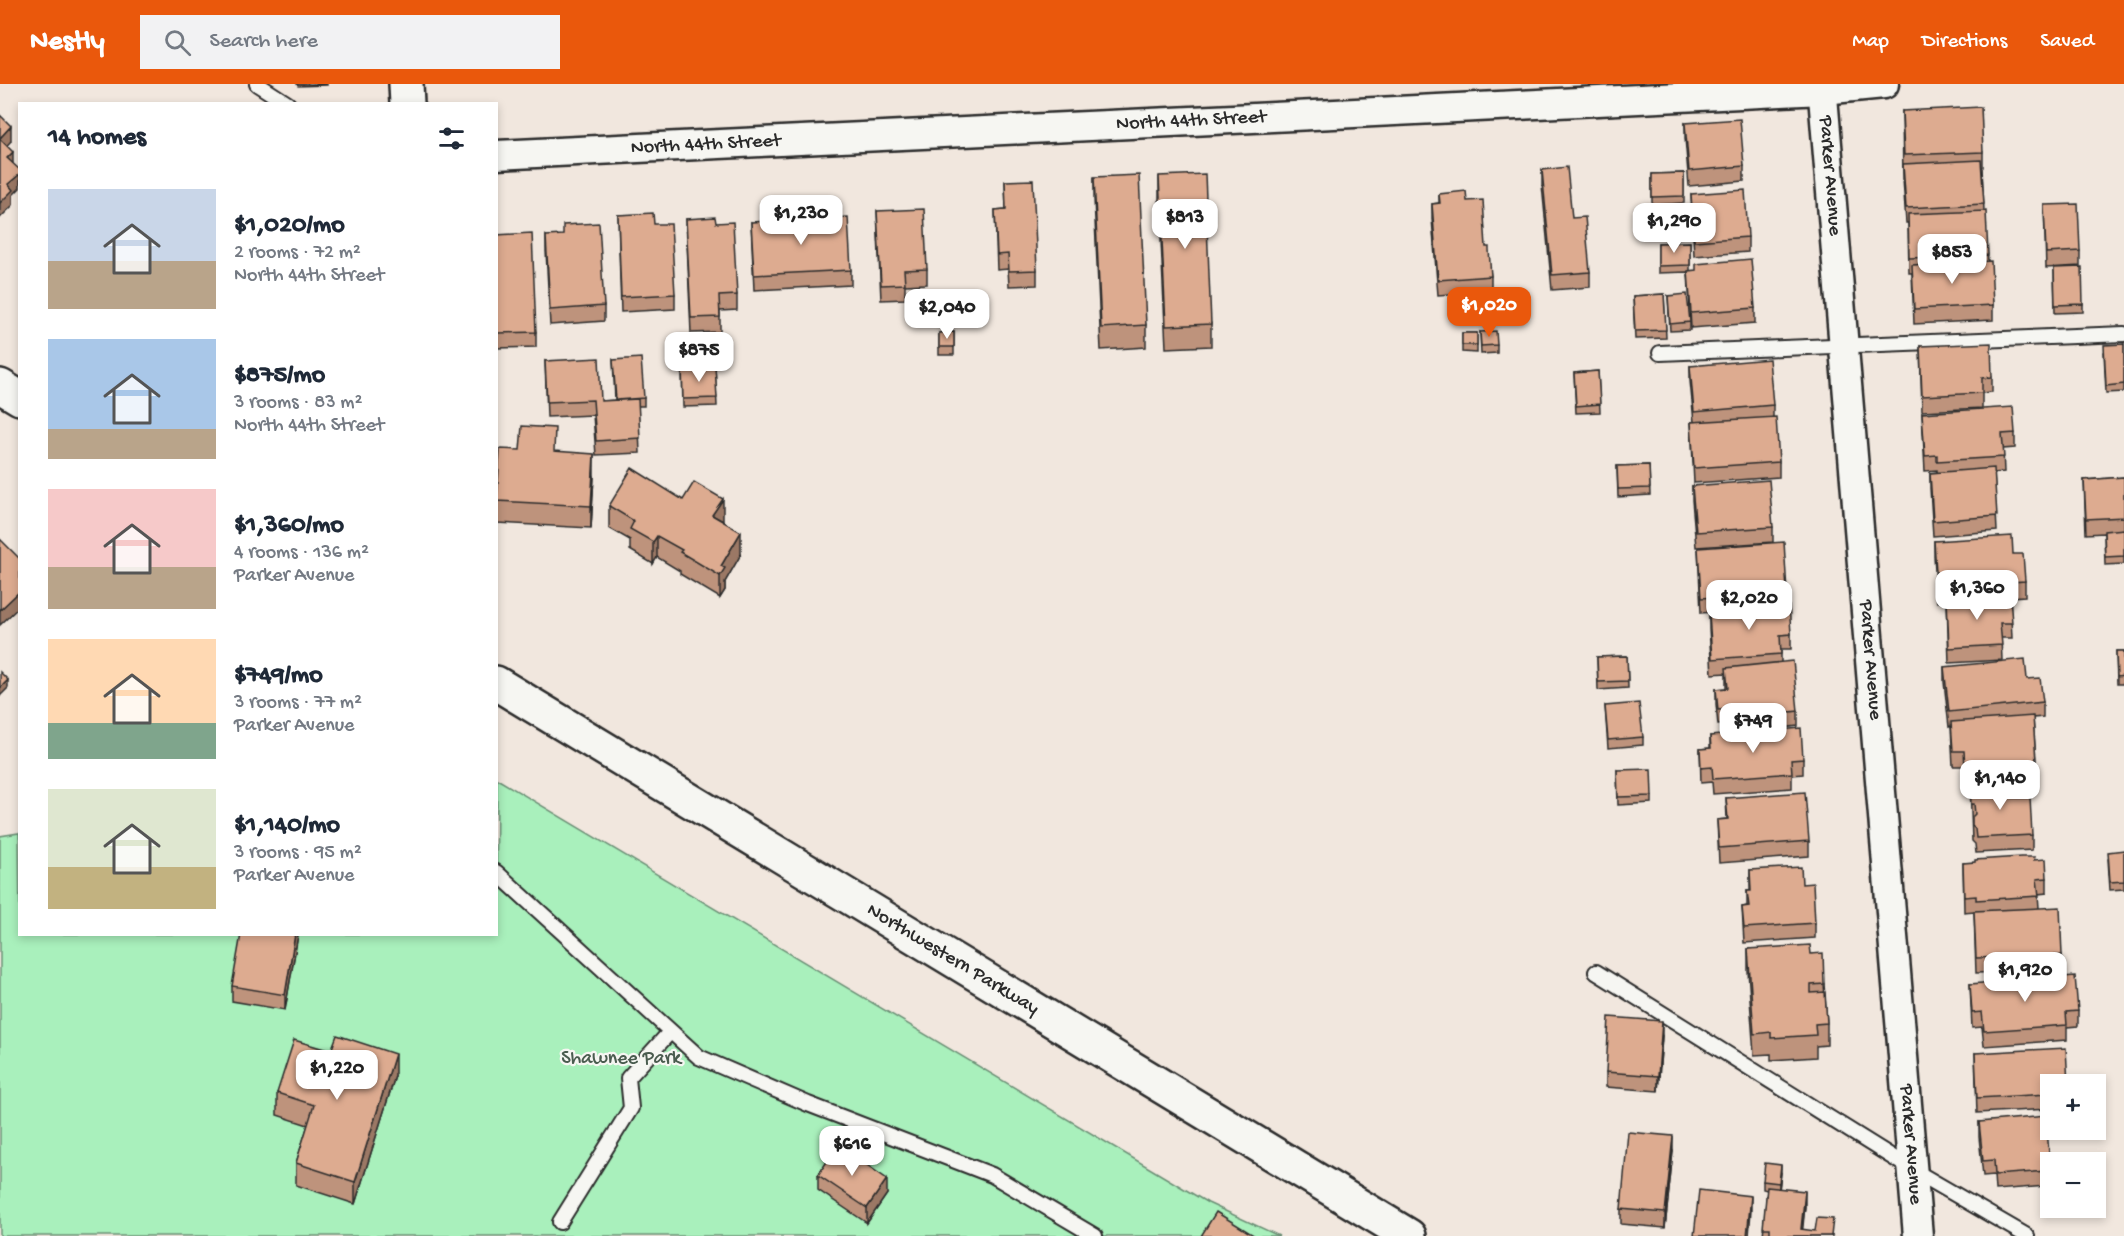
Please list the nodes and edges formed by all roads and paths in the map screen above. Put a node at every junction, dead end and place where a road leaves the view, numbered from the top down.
1 (257, 84) edge
2 (406, 84) edge
3 (1884, 84) edge
4 (1823, 87) edge
5 (285, 102) edge
6 (407, 102) edge
7 (498, 155) edge
8 (2124, 334) edge
9 (1844, 346) junction
10 (1660, 353) dead end
11 (0, 386) edge
12 (18, 397) edge
13 (498, 684) edge
14 (498, 874) edge
15 (1596, 972) dead end
16 (670, 1032) junction
17 (1913, 1170) junction
18 (560, 1222) dead end
19 (1095, 1236) edge
20 (1409, 1236) edge
21 (1918, 1236) edge
22 (2027, 1236) edge

1 - 5 lane
2 - 6 street
3 - 4 street, North 44th Street
4 - 7 street, North 44th Street
4 - 9 street, Parker Avenue
8 - 9 lane
9 - 10 lane
9 - 17 street, Parker Avenue
11 - 12 street
13 - 20 street, Northwestern Parkway
14 - 16 lane
15 - 17 lane
16 - 18 lane
16 - 19 lane
17 - 21 street, Parker Avenue
17 - 22 lane

